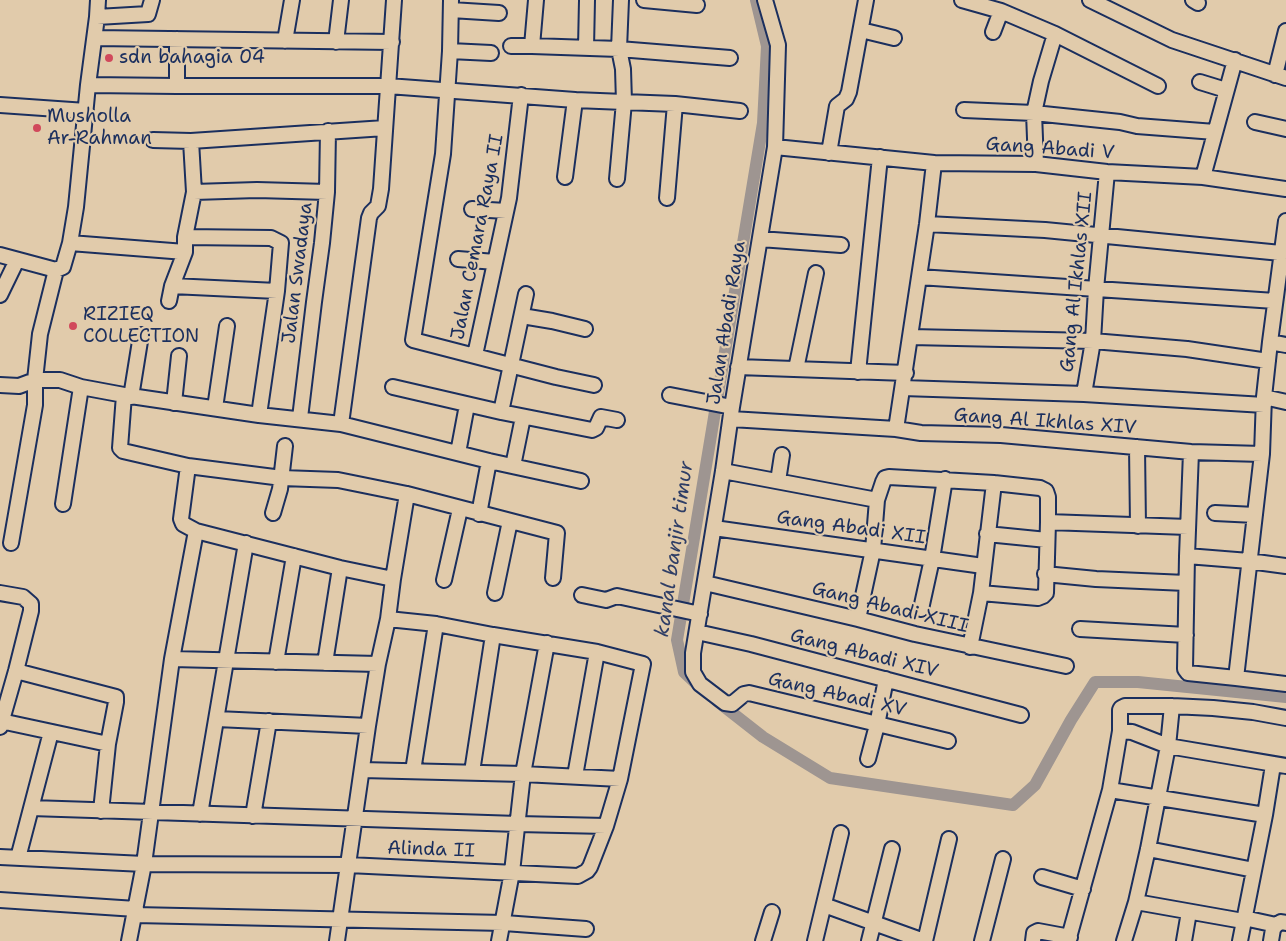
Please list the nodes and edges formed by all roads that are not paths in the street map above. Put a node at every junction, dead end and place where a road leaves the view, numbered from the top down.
1 (98, 0) edge
2 (152, 0) edge
3 (292, 0) edge
4 (341, 0) edge
5 (394, 0) edge
6 (536, 0) edge
7 (587, 0) edge
8 (621, 0) edge
9 (644, 0) edge
10 (765, 0) edge
11 (866, 0) edge
12 (962, 0) edge
13 (1090, 0) edge
14 (451, 5) edge
15 (697, 5) dead end
16 (1002, 11) junction
17 (499, 13) dead end
18 (97, 17) junction
19 (861, 30) junction
20 (1286, 31) edge
21 (993, 32) dead end
22 (1055, 34) junction
23 (95, 38) junction
24 (894, 38) dead end
25 (177, 39) junction
26 (285, 41) junction
27 (336, 42) junction
28 (392, 42) junction
29 (511, 46) dead end
30 (532, 46) junction
31 (586, 48) junction
32 (619, 49) junction
33 (450, 51) junction
34 (492, 54) dead end
35 (730, 58) dead end
36 (1235, 60) junction
37 (1280, 77) edge
38 (1200, 82) dead end
39 (88, 85) junction
40 (177, 86) junction
41 (388, 86) junction
42 (1158, 86) dead end
43 (448, 90) junction
44 (1226, 90) junction
45 (521, 95) junction
46 (575, 100) junction
47 (624, 102) junction
48 (675, 104) junction
49 (0, 105) edge
50 (964, 110) dead end
51 (86, 111) junction
52 (740, 111) dead end
53 (1034, 114) junction
54 (1255, 122) dead end
55 (385, 128) junction
56 (1286, 129) edge
57 (328, 131) junction
58 (1215, 132) junction
59 (153, 140) dead end
60 (192, 141) junction
61 (775, 147) junction
62 (829, 152) junction
63 (880, 157) junction
64 (934, 162) junction
65 (1036, 164) junction
66 (1107, 172) junction
67 (565, 177) dead end
68 (1203, 177) junction
69 (617, 179) dead end
70 (1286, 189) edge
71 (194, 192) junction
72 (327, 192) junction
73 (667, 198) dead end
74 (472, 209) dead end
75 (506, 211) junction
76 (1286, 221) edge
77 (927, 224) junction
78 (1102, 235) junction
79 (185, 237) junction
80 (760, 239) junction
81 (70, 243) junction
82 (841, 245) dead end
83 (184, 252) junction
84 (1281, 253) junction
85 (0, 255) edge
86 (458, 259) dead end
87 (18, 260) junction
88 (494, 262) junction
89 (56, 270) junction
90 (816, 273) dead end
91 (919, 277) junction
92 (172, 286) junction
93 (1096, 289) junction
94 (277, 291) junction
95 (526, 294) dead end
96 (0, 295) edge
97 (169, 301) dead end
98 (1275, 302) junction
99 (522, 316) junction
100 (227, 326) dead end
101 (585, 329) dead end
102 (141, 335) dead end
103 (911, 337) junction
104 (1093, 341) junction
105 (1270, 342) junction
106 (1286, 345) edge
107 (179, 356) dead end
108 (475, 356) junction
109 (1268, 361) junction
110 (510, 365) junction
111 (738, 367) junction
112 (796, 369) junction
113 (858, 372) junction
114 (906, 373) junction
115 (35, 380) junction
116 (594, 384) dead end
117 (0, 385) edge
118 (81, 387) junction
119 (393, 387) dead end
120 (903, 388) junction
121 (1084, 394) junction
122 (670, 395) dead end
123 (127, 396) junction
124 (1264, 401) junction
125 (174, 402) junction
126 (1286, 402) edge
127 (467, 405) junction
128 (215, 408) junction
129 (723, 409) junction
130 (501, 412) junction
131 (259, 415) junction
132 (523, 417) junction
133 (300, 418) junction
134 (617, 420) dead end
135 (340, 424) junction
136 (896, 429) junction
137 (285, 446) dead end
138 (1137, 447) junction
139 (1191, 452) junction
140 (458, 453) junction
141 (1262, 454) junction
142 (782, 455) dead end
143 (489, 462) junction
144 (188, 466) junction
145 (513, 466) junction
146 (723, 472) junction
147 (282, 478) junction
148 (945, 480) junction
149 (580, 481) dead end
150 (778, 481) junction
151 (994, 483) junction
152 (407, 494) junction
153 (877, 500) junction
154 (63, 504) dead end
155 (460, 509) junction
156 (273, 513) dead end
157 (1215, 513) dead end
158 (479, 514) junction
159 (1255, 515) junction
160 (510, 521) junction
161 (1048, 522) junction
162 (1138, 526) junction
163 (1188, 527) junction
164 (714, 528) junction
165 (196, 531) junction
166 (987, 534) junction
167 (1047, 540) junction
168 (11, 543) dead end
169 (246, 543) junction
170 (873, 550) junction
171 (294, 556) junction
172 (1187, 556) junction
173 (932, 559) junction
174 (1250, 561) junction
175 (983, 566) junction
176 (1286, 566) edge
177 (340, 568) junction
178 (1045, 574) junction
179 (553, 578) dead end
180 (393, 579) junction
181 (444, 580) dead end
182 (705, 583) junction
183 (1186, 583) junction
184 (0, 593) edge
185 (495, 593) dead end
186 (981, 593) junction
187 (582, 595) dead end
188 (921, 609) dead end
189 (696, 613) junction
190 (388, 619) junction
191 (858, 619) junction
192 (436, 624) junction
193 (1080, 629) dead end
194 (697, 632) junction
195 (1186, 634) junction
196 (494, 635) junction
197 (547, 643) junction
198 (970, 647) junction
199 (597, 652) junction
200 (693, 652) joint
201 (172, 660) junction
202 (226, 661) junction
203 (276, 662) junction
204 (325, 663) junction
205 (378, 664) junction
206 (1066, 666) dead end
207 (16, 671) junction
208 (1236, 678) junction
209 (886, 679) junction
210 (1286, 684) edge
211 (1172, 706) junction
212 (1020, 714) dead end
213 (1286, 718) edge
214 (217, 720) junction
215 (269, 722) junction
216 (1, 724) edge
217 (877, 725) junction
218 (368, 726) junction
219 (1120, 731) junction
220 (51, 732) junction
221 (948, 741) dead end
222 (108, 744) junction
223 (1168, 746) junction
224 (868, 759) dead end
225 (1279, 766) edge
226 (362, 770) junction
227 (413, 771) junction
228 (472, 772) junction
229 (523, 774) junction
230 (575, 776) junction
231 (620, 779) junction
232 (1110, 790) junction
233 (1159, 797) junction
234 (31, 808) junction
235 (101, 811) junction
236 (151, 813) junction
237 (200, 814) junction
238 (1265, 815) junction
239 (253, 816) junction
240 (354, 819) junction
241 (518, 824) junction
242 (606, 826) junction
243 (841, 833) dead end
244 (950, 839) dead end
245 (892, 849) dead end
246 (1148, 849) junction
247 (0, 857) edge
248 (18, 858) junction
249 (1003, 859) dead end
250 (144, 864) junction
251 (348, 865) junction
252 (1254, 870) junction
253 (512, 872) junction
254 (1042, 877) dead end
255 (1083, 889) junction
256 (0, 900) edge
257 (1136, 902) junction
258 (824, 905) junction
259 (136, 912) junction
260 (772, 912) dead end
261 (1189, 912) junction
262 (340, 920) junction
263 (1244, 920) junction
264 (504, 923) junction
265 (872, 923) junction
266 (1281, 924) edge
267 (586, 929) dead end
268 (1069, 939) edge
269 (129, 941) edge
270 (337, 941) edge
271 (500, 941) edge
272 (763, 941) edge
273 (815, 941) edge
274 (869, 941) edge
275 (924, 941) edge
276 (982, 941) edge
277 (1033, 941) edge
278 (1124, 941) edge
279 (1184, 941) edge
280 (1240, 941) edge
281 (1271, 941) edge

1 - 18 street
2 - 18 street
3 - 26 street
4 - 27 street
5 - 28 street
6 - 30 street
7 - 31 street
8 - 32 street
9 - 15 street
10 - 61 street, Jalan Abadi Raya
11 - 19 street
12 - 16 street
13 - 36 street
14 - 17 street
14 - 33 street
16 - 21 street
16 - 22 street
18 - 23 street
19 - 24 street
19 - 62 street
20 - 37 street
22 - 42 street
22 - 53 street
23 - 25 street
23 - 39 street
25 - 26 street
25 - 40 street
26 - 27 street
27 - 28 street
28 - 41 street
29 - 30 street
30 - 31 street
31 - 32 street
32 - 35 street
32 - 47 street
33 - 34 street
33 - 43 street
36 - 37 street
36 - 44 street
38 - 44 street
39 - 40 street
39 - 51 street
40 - 41 street
41 - 43 street
41 - 55 street
43 - 45 street
43 - 108 street
44 - 58 street
45 - 46 street
45 - 75 street, Jalan Cemara Raya II
46 - 47 street
46 - 67 street
47 - 48 street
47 - 69 street
48 - 52 street
48 - 73 street
49 - 51 street
50 - 53 street
51 - 81 street
53 - 58 street
53 - 65 street
54 - 56 street
55 - 57 street
55 - 135 street
57 - 60 street
57 - 72 street, Jalan Swadaya
58 - 68 street
59 - 60 street
60 - 71 street
61 - 62 street, Gang Abadi V
61 - 80 street, Jalan Abadi Raya
62 - 63 street, Gang Abadi V
63 - 64 street, Gang Abadi V
63 - 113 street
64 - 65 street, Gang Abadi V
64 - 77 street
65 - 66 street, Gang Abadi V
66 - 68 street, Gang Abadi V
66 - 78 street, Gang Al Ikhlas XII
68 - 70 street, Gang Abadi V
71 - 72 street
71 - 79 street
72 - 133 street, Jalan Swadaya
74 - 75 street
75 - 88 street, Jalan Cemara Raya II
76 - 84 street
77 - 78 street
77 - 91 street
78 - 84 street
78 - 93 street, Gang Al Ikhlas XII
79 - 83 street
79 - 94 street
80 - 82 street
80 - 111 street, Jalan Abadi Raya
81 - 83 street
81 - 89 street
83 - 92 street
84 - 98 street
85 - 87 street
86 - 88 street
87 - 89 street
87 - 96 street
88 - 108 street, Jalan Cemara Raya II
89 - 115 street
90 - 112 street
91 - 93 street
91 - 103 street
92 - 94 street
92 - 97 street
93 - 98 street
93 - 104 street, Gang Al Ikhlas XII
94 - 131 street
95 - 99 street
98 - 105 street
99 - 101 street
99 - 110 street
100 - 128 street
102 - 123 street
103 - 104 street
103 - 114 street
104 - 109 street
104 - 121 street, Gang Al Ikhlas XII
105 - 106 street
105 - 109 street
107 - 125 street
108 - 110 street
109 - 124 street
110 - 116 street
110 - 130 street
111 - 112 street
111 - 129 street, Jalan Abadi Raya
112 - 113 street
113 - 114 street
114 - 120 street
115 - 117 street
115 - 118 street
115 - 168 street
118 - 123 street
118 - 154 street
119 - 127 street
120 - 121 street, Gang Al Ikhlas XII
120 - 136 street
121 - 124 street
122 - 129 street, Gang Al Ikhlas XIV
123 - 125 street
123 - 144 street
124 - 126 street
124 - 141 street
125 - 128 street
127 - 130 street
127 - 140 street
128 - 131 street
129 - 136 street, Gang Al Ikhlas XIV
129 - 146 street, Jalan Abadi Raya
130 - 132 street
131 - 133 street
132 - 134 street
132 - 145 street
133 - 135 street
135 - 140 street
136 - 138 street, Gang Al Ikhlas XIV
137 - 147 street
138 - 139 street, Gang Al Ikhlas XIV
138 - 162 street
139 - 141 street, Gang Al Ikhlas XIV
139 - 163 street
140 - 143 street
141 - 159 street
142 - 150 street
143 - 145 street
143 - 158 street
144 - 147 street
144 - 165 street
145 - 149 street
146 - 150 street
146 - 164 street, Jalan Abadi Raya
147 - 152 street
147 - 156 street
148 - 151 street
148 - 153 street
148 - 173 street
150 - 153 street
151 - 161 street
151 - 166 street
152 - 155 street
152 - 180 street
153 - 170 street
155 - 158 street
155 - 181 street
157 - 159 street
158 - 160 street
159 - 174 street
160 - 179 street
160 - 185 street
161 - 162 street
161 - 167 street
162 - 163 street
163 - 172 street
164 - 170 street, Gang Abadi XII
164 - 182 street, Jalan Abadi Raya
165 - 169 street
165 - 201 street
166 - 167 street
166 - 175 street
167 - 178 street
169 - 171 street
169 - 202 street
170 - 173 street, Gang Abadi XII
170 - 191 street
171 - 177 street
171 - 203 street
172 - 174 street
172 - 183 street
173 - 175 street, Gang Abadi XII
173 - 188 street
174 - 176 street
174 - 208 street
175 - 186 street
177 - 180 street
177 - 204 street
178 - 183 street
178 - 186 street
180 - 190 street
182 - 189 street, Jalan Abadi Raya
182 - 191 street, Gang Abadi XIII
183 - 195 street
184 - 207 street
186 - 198 street
187 - 189 street
189 - 194 street, Jalan Abadi Raya
190 - 192 street
190 - 205 street
191 - 198 street, Gang Abadi XIII
192 - 196 street
192 - 227 street
193 - 195 street
194 - 200 street, Jalan Abadi Raya
194 - 209 street, Gang Abadi XIV
195 - 208 street
196 - 197 street
196 - 228 street
197 - 199 street
197 - 229 street
198 - 206 street, Gang Abadi XIII
199 - 230 street
199 - 231 street
200 - 217 street, Gang Abadi XV
201 - 202 street
201 - 236 street
202 - 203 street
202 - 214 street
203 - 204 street
204 - 205 street
205 - 218 street
207 - 216 street
207 - 222 street
208 - 210 street
209 - 212 street, Gang Abadi XIV
209 - 217 street
211 - 213 street
211 - 219 street
211 - 223 street
214 - 215 street
214 - 237 street
215 - 218 street
215 - 239 street
216 - 220 street
217 - 221 street, Gang Abadi XV
217 - 224 street
218 - 226 street
219 - 223 street
219 - 232 street
220 - 222 street
220 - 234 street
222 - 235 street
223 - 225 street
223 - 233 street
225 - 238 street
226 - 227 street
226 - 240 street
227 - 228 street
228 - 229 street
229 - 230 street
229 - 241 street
230 - 231 street
231 - 242 street
232 - 233 street
232 - 255 street
233 - 238 street
233 - 246 street
234 - 235 street, Alinda II
234 - 248 street
235 - 236 street, Alinda II
236 - 237 street, Alinda II
236 - 250 street
237 - 239 street, Alinda II
238 - 252 street
239 - 240 street, Alinda II
240 - 241 street, Alinda II
240 - 251 street
241 - 242 street, Alinda II
241 - 253 street
242 - 253 street, Alinda II
243 - 258 street
244 - 275 street
245 - 265 street
246 - 252 street
246 - 257 street
247 - 248 street, Alinda II
248 - 250 street, Alinda II
249 - 276 street
250 - 251 street, Alinda II
250 - 259 street
251 - 253 street, Alinda II
251 - 262 street
252 - 263 street
253 - 264 street
254 - 255 street
255 - 268 street
256 - 259 street
257 - 261 street
257 - 278 street
258 - 265 street
258 - 273 street
259 - 262 street
259 - 269 street
260 - 272 street
261 - 263 street
261 - 279 street
262 - 264 street
262 - 270 street
263 - 266 street
263 - 280 street
264 - 267 street
264 - 271 street
265 - 274 street
265 - 275 street
266 - 281 street
268 - 277 street

